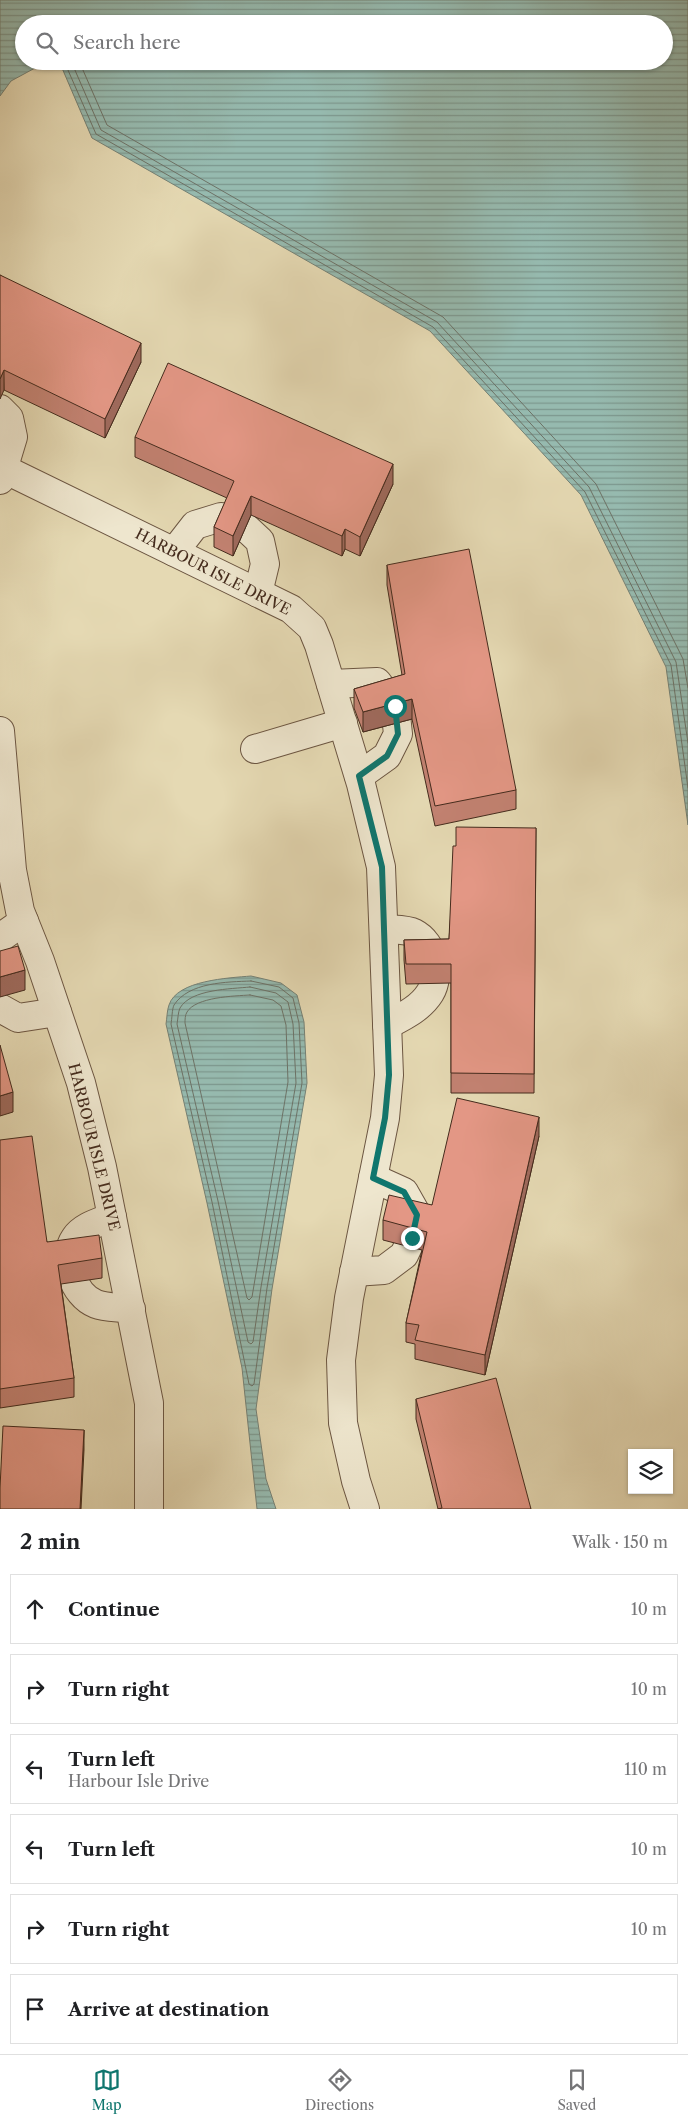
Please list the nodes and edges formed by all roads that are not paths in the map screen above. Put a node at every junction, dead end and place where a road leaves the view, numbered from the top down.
1 (0, 409) edge
2 (2, 472) edge
3 (174, 552) junction
4 (258, 593) junction
5 (331, 684) junction
6 (343, 723) junction
7 (1, 745) edge
8 (255, 749) dead end
9 (359, 776) junction
10 (24, 922) junction
11 (384, 929) junction
12 (0, 938) edge
13 (0, 1008) edge
14 (57, 1012) junction
15 (387, 1025) junction
16 (373, 1178) junction
17 (112, 1217) junction
18 (354, 1272) junction
19 (130, 1309) junction
20 (149, 1509) edge
21 (365, 1509) edge

1 - 2 street
2 - 3 street, HARBOUR ISLE DRIVE
3 - 4 street, HARBOUR ISLE DRIVE
3 - 4 street
4 - 5 street, HARBOUR ISLE DRIVE
5 - 6 street, HARBOUR ISLE DRIVE
5 - 9 street
6 - 8 street
6 - 9 street, HARBOUR ISLE DRIVE
7 - 10 street, HARBOUR ISLE DRIVE
9 - 11 street, HARBOUR ISLE DRIVE
10 - 12 street
10 - 14 street, HARBOUR ISLE DRIVE
11 - 15 street, HARBOUR ISLE DRIVE
11 - 15 street
13 - 14 street
14 - 17 street, HARBOUR ISLE DRIVE
15 - 16 street, HARBOUR ISLE DRIVE
16 - 18 street, HARBOUR ISLE DRIVE
16 - 18 street
17 - 19 street, HARBOUR ISLE DRIVE
17 - 19 street
18 - 21 street, HARBOUR ISLE DRIVE
19 - 20 street, HARBOUR ISLE DRIVE

